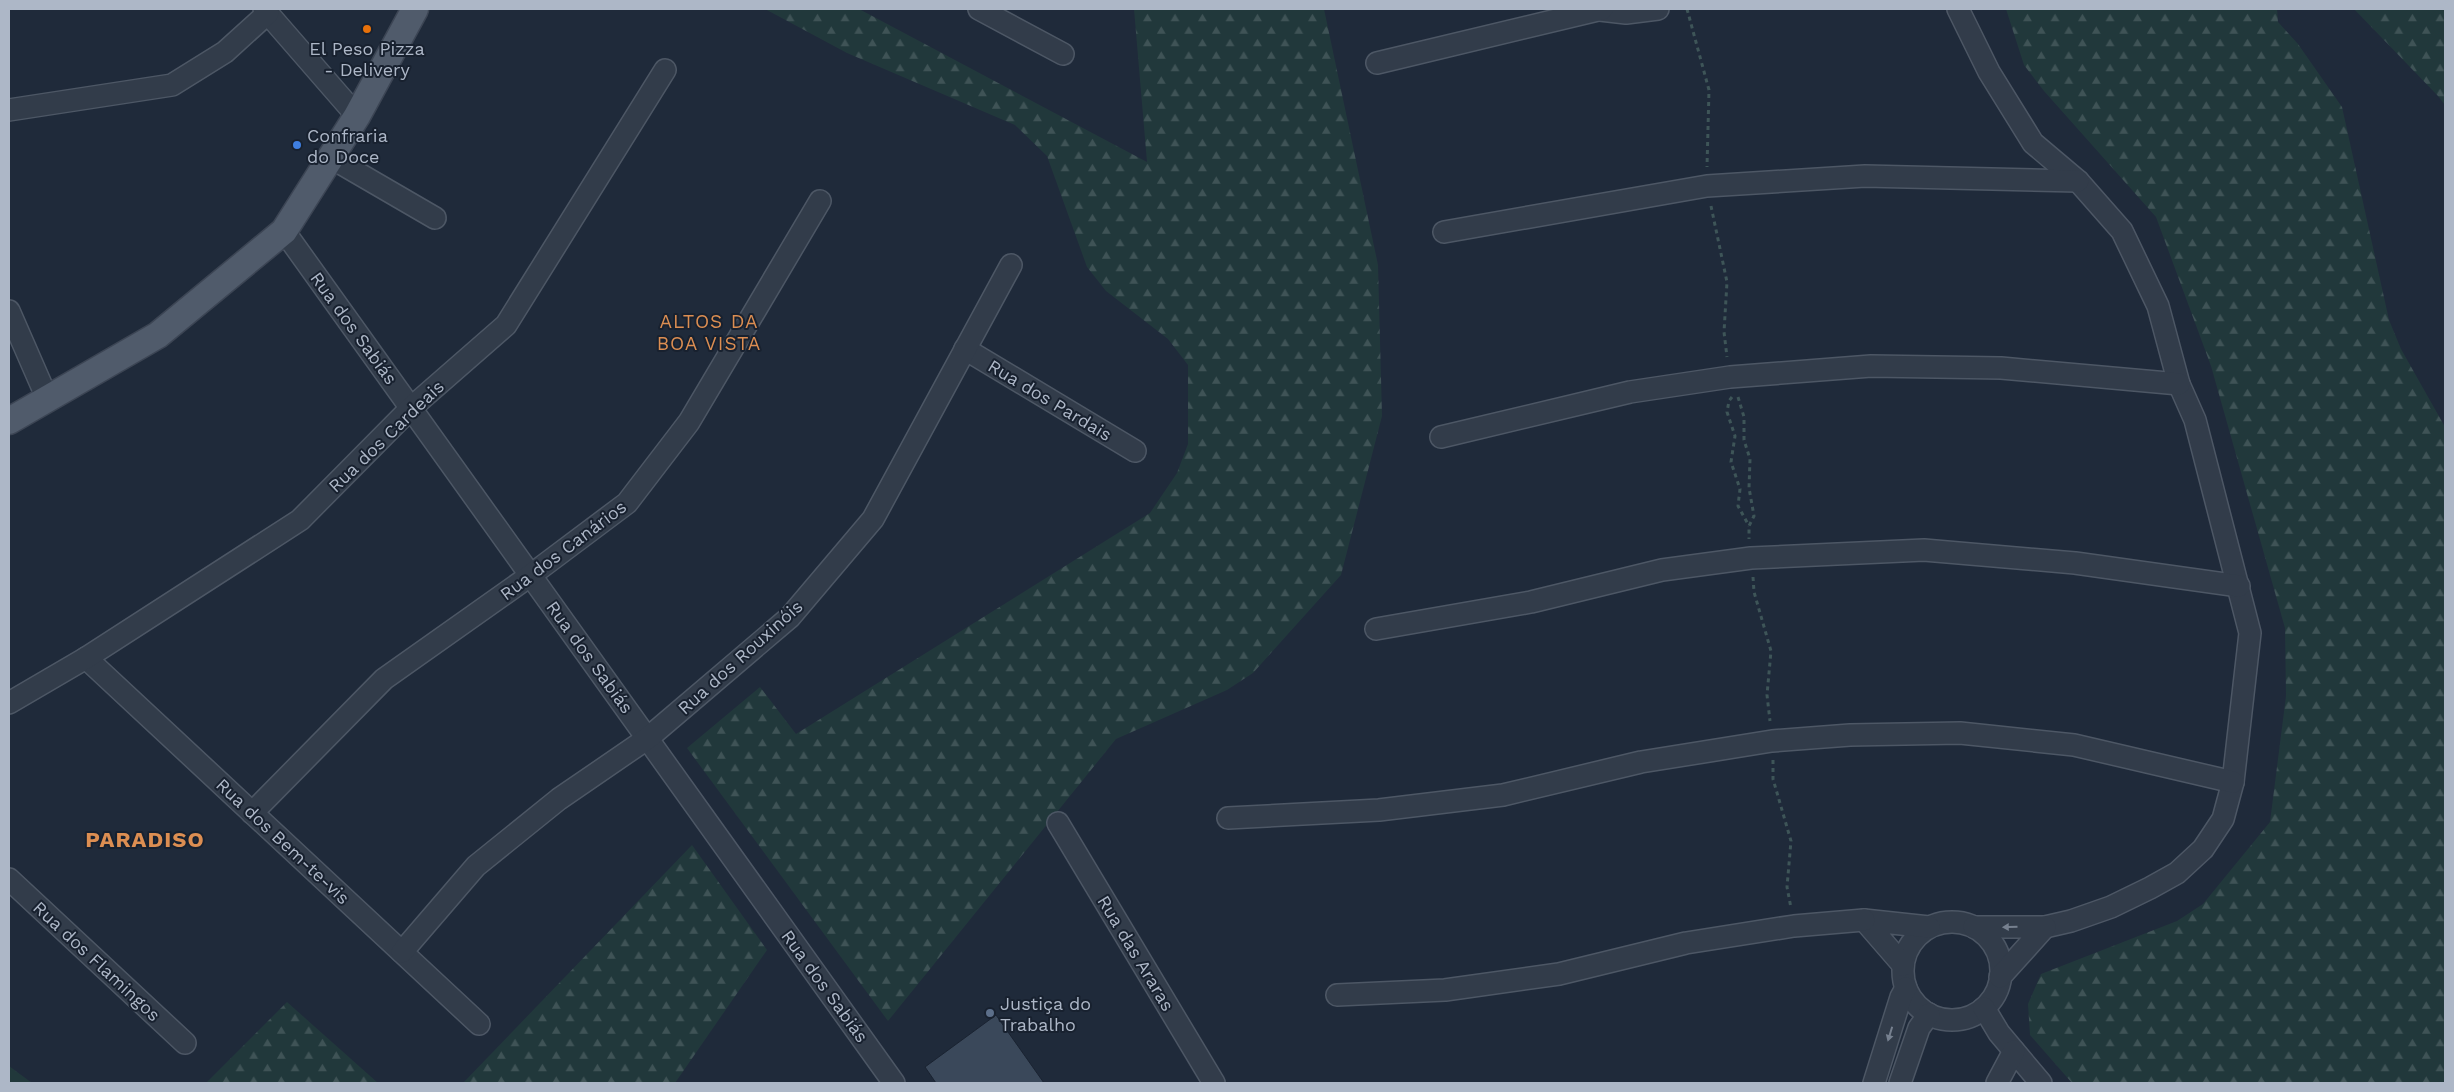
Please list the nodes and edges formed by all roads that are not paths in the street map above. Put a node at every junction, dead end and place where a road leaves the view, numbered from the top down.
1 (415, 9) edge
2 (979, 9) edge
3 (1601, 9) edge
4 (1658, 9) edge
5 (1958, 9) edge
6 (266, 11) edge
7 (1063, 54) dead end
8 (1377, 63) dead end
9 (665, 70) dead end
10 (9, 110) edge
11 (357, 116) junction
12 (330, 158) junction
13 (2078, 181) junction
14 (820, 202) dead end
15 (435, 218) dead end
16 (284, 231) junction
17 (1444, 232) dead end
18 (1011, 265) dead end
19 (9, 311) edge
20 (965, 349) junction
21 (2179, 384) junction
22 (48, 398) junction
23 (411, 408) junction
24 (9, 421) edge
25 (1441, 437) dead end
26 (1135, 451) dead end
27 (531, 575) junction
28 (2239, 586) junction
29 (1376, 629) dead end
30 (86, 658) junction
31 (9, 703) edge
32 (648, 738) junction
33 (2233, 782) junction
34 (252, 813) junction
35 (1228, 818) dead end
36 (1058, 823) dead end
37 (9, 878) edge
38 (1864, 920) junction
39 (2045, 926) junction
40 (1929, 927) junction
41 (1974, 927) junction
42 (402, 952) junction
43 (1903, 964) junction
44 (2000, 977) junction
45 (1906, 988) junction
46 (1337, 995) dead end
47 (1984, 1008) junction
48 (1929, 1014) junction
49 (479, 1024) dead end
50 (185, 1043) dead end
51 (2014, 1051) junction
52 (894, 1083) edge
53 (1214, 1083) edge
54 (1874, 1083) edge
55 (1900, 1083) edge
56 (1997, 1083) edge
57 (2041, 1083) edge

1 - 11 main road
2 - 7 street
3 - 4 street
3 - 8 street
5 - 13 street
6 - 10 street
6 - 11 street
9 - 23 street, Rua dos Cardeais
11 - 12 main road
12 - 15 street
12 - 16 main road
13 - 17 street
13 - 21 street
14 - 27 street, Rua dos Canários
16 - 22 main road
16 - 23 street, Rua dos Sabiás
18 - 20 street, Rua dos Rouxinóis
19 - 22 street
20 - 26 street, Rua dos Pardais
20 - 32 street, Rua dos Rouxinóis
21 - 25 street
21 - 28 street
22 - 24 main road
23 - 27 street, Rua dos Sabiás
23 - 30 street, Rua dos Cardeais
27 - 32 street, Rua dos Sabiás
27 - 34 street, Rua dos Canários
28 - 29 street
28 - 33 street
30 - 31 street, Rua dos Cardeais
30 - 34 street, Rua dos Bem-te-vis
32 - 42 street, Rua dos Rouxinóis
32 - 52 street, Rua dos Sabiás
33 - 35 street
33 - 39 street
34 - 42 street, Rua dos Bem-te-vis
36 - 53 street, Rua das Araras
37 - 50 street, Rua dos Flamingos
38 - 40 street
38 - 43 street
38 - 46 street
39 -> 41 street
39 - 44 street
40 - 41 street
40 - 43 street
41 - 44 street
42 - 49 street, Rua dos Bem-te-vis
43 - 45 street
44 - 47 street
45 - 48 street
45 -> 54 street
47 - 48 street
47 - 51 street
48 - 55 street
51 - 56 street
51 - 57 street

